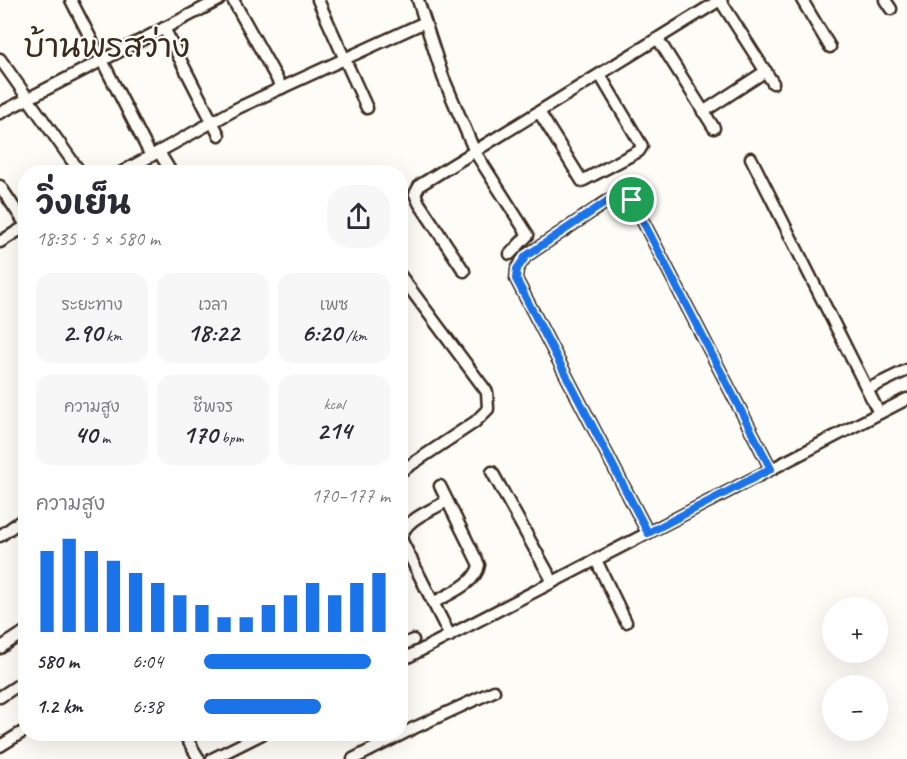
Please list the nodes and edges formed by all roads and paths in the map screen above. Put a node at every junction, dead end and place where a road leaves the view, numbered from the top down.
1 (71, 0) edge
2 (219, 0) edge
3 (233, 0) edge
4 (318, 0) edge
5 (418, 0) edge
6 (802, 0) edge
7 (425, 22) junction
8 (164, 28) junction
9 (658, 39) junction
10 (830, 47) dead end
11 (0, 59) edge
12 (345, 59) junction
13 (102, 60) junction
14 (766, 71) junction
15 (600, 75) junction
16 (773, 83) dead end
17 (282, 88) junction
18 (27, 99) junction
19 (367, 108) dead end
20 (539, 112) junction
21 (704, 112) junction
22 (0, 113) edge
23 (213, 122) junction
24 (714, 128) dead end
25 (219, 135) dead end
26 (475, 152) junction
27 (155, 154) junction
28 (751, 158) dead end
29 (75, 165) edge
30 (135, 165) edge
31 (165, 165) edge
32 (0, 186) edge
33 (18, 214) edge
34 (18, 231) edge
35 (0, 242) edge
36 (510, 254) dead end
37 (464, 271) dead end
38 (408, 286) edge
39 (907, 369) edge
40 (868, 389) junction
41 (907, 399) edge
42 (879, 413) junction
43 (408, 467) edge
44 (771, 469) junction
45 (492, 472) dead end
46 (440, 486) dead end
47 (447, 501) junction
48 (18, 523) edge
49 (408, 524) edge
50 (648, 533) junction
51 (0, 536) edge
52 (408, 553) edge
53 (596, 560) junction
54 (553, 582) junction
55 (433, 603) junction
56 (626, 622) dead end
57 (18, 636) edge
58 (450, 636) junction
59 (413, 640) dead end
60 (408, 642) edge
61 (0, 648) edge
62 (408, 658) edge
63 (18, 685) edge
64 (494, 691) dead end
65 (0, 697) edge
66 (408, 731) edge
67 (18, 735) edge
68 (188, 741) edge
69 (248, 741) edge
70 (388, 741) edge
71 (0, 746) edge
72 (199, 759) edge
73 (212, 759) edge
74 (353, 759) edge

1 - 13 street
2 - 8 street
3 - 17 street
4 - 12 street
5 - 7 street
6 - 10 street
7 - 12 street
7 - 26 street
8 - 13 street
8 - 23 street
9 - 14 street
9 - 15 street
9 - 21 street
11 - 18 street
12 - 17 street
12 - 19 street
13 - 18 street
13 - 27 street
14 - 16 street
14 - 21 street
15 - 20 street
15 - 20 street
17 - 23 street
18 - 22 street
18 - 29 street
20 - 26 street
21 - 24 street
23 - 25 street
23 - 27 street
26 - 36 street
26 - 37 street
27 - 30 street
27 - 31 street
28 - 40 street
32 - 33 street
34 - 35 street
38 - 43 street
39 - 40 street
40 - 42 street
41 - 42 street
42 - 44 street
44 - 50 street
44 - 50 street
45 - 54 street
46 - 47 street
47 - 49 street
47 - 55 street
48 - 51 street
50 - 53 street
52 - 55 street
53 - 54 street
53 - 56 street
54 - 58 street
55 - 58 street
57 - 61 street
58 - 62 street
59 - 60 street
63 - 65 street
64 - 66 street
67 - 71 street
68 - 72 street
69 - 73 street
70 - 74 street

